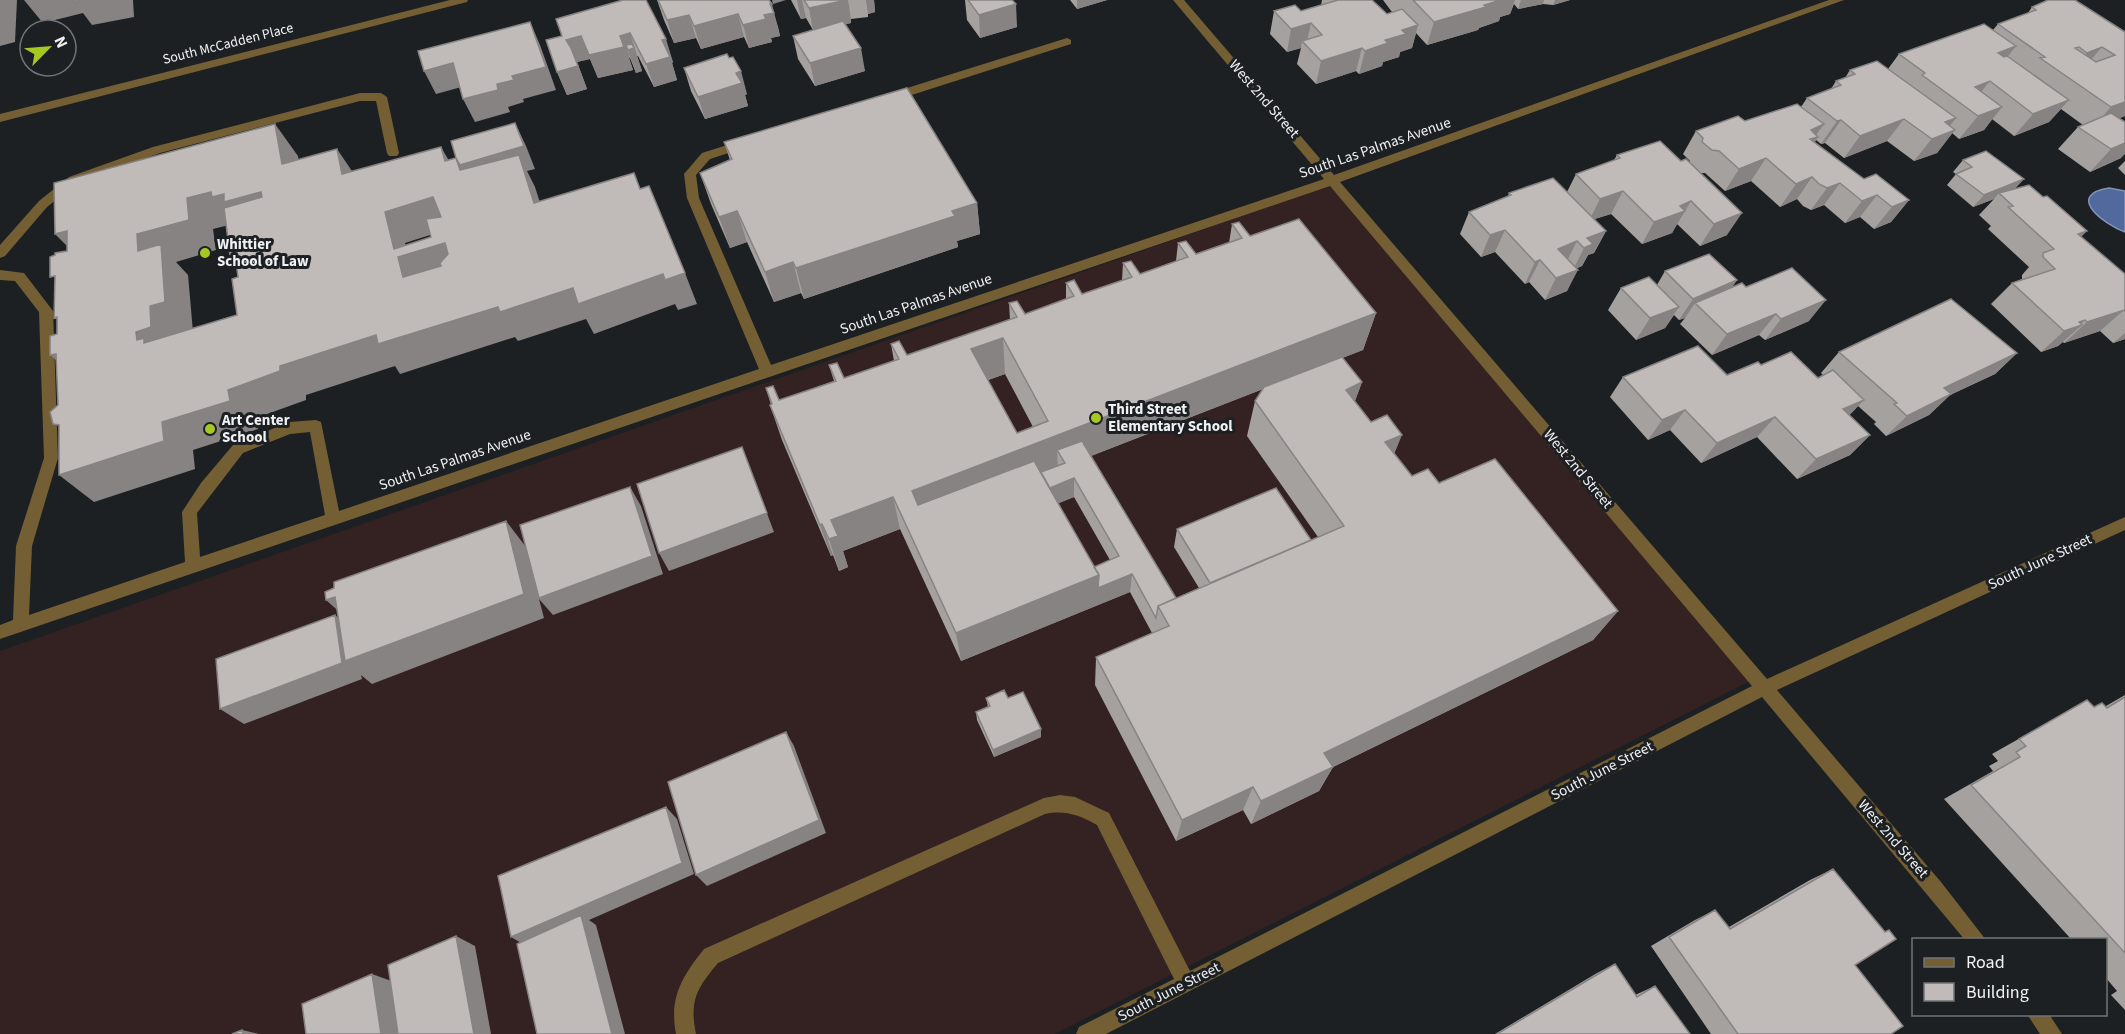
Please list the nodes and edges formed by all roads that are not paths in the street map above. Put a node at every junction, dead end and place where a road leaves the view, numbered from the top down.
1 (463, 0) edge
2 (1178, 0) edge
3 (1839, 0) edge
4 (1067, 42) dead end
5 (875, 102) edge
6 (0, 118) edge
7 (762, 138) edge
8 (393, 153) dead end
9 (1334, 180) junction
10 (0, 252) edge
11 (0, 275) edge
12 (767, 372) junction
13 (333, 519) junction
14 (2125, 523) edge
15 (193, 566) junction
16 (21, 625) junction
17 (0, 632) edge
18 (1764, 688) junction
19 (1976, 938) edge
20 (1186, 983) junction
21 (2038, 1016) edge
22 (686, 1034) edge
23 (1086, 1034) edge
24 (2052, 1034) edge

1 - 6 street, South McCadden Place
2 - 9 street, West 2nd Street
3 - 9 street, South Las Palmas Avenue
4 - 5 street
7 - 12 street
8 - 10 street
9 - 12 street, South Las Palmas Avenue
9 - 18 street, West 2nd Street
11 - 16 street
12 - 13 street, South Las Palmas Avenue
13 - 15 street, South Las Palmas Avenue
13 - 15 street
14 - 18 street, South June Street
15 - 16 street, South Las Palmas Avenue
16 - 17 street, South Las Palmas Avenue
18 - 19 street, West 2nd Street
18 - 20 street, South June Street
20 - 22 street
20 - 23 street, South June Street
21 - 24 street

